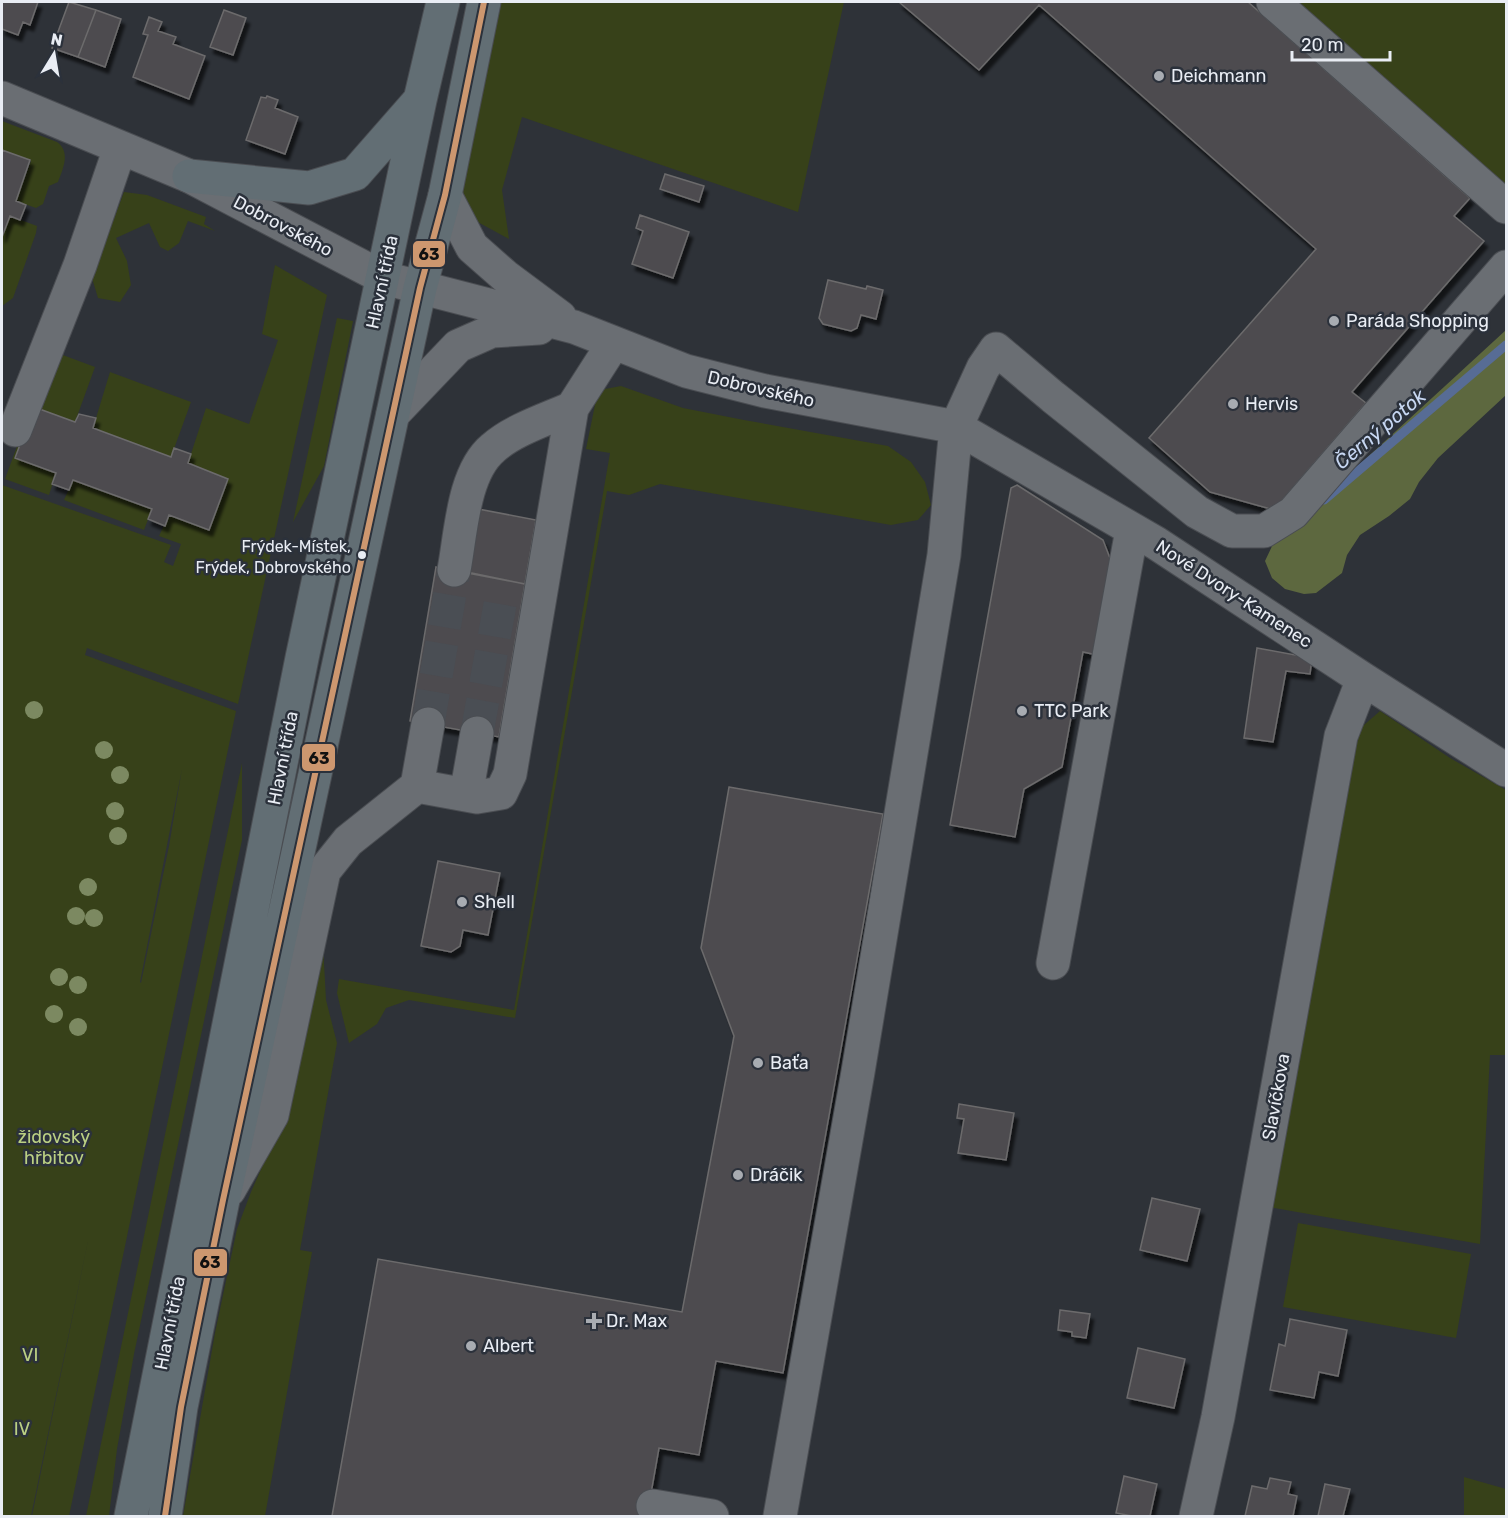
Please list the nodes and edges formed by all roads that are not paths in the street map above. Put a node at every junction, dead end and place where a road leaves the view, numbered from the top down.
1 (443, 2) edge
2 (484, 2) edge
3 (1273, 2) edge
4 (2, 98) edge
5 (420, 100) junction
6 (120, 148) junction
7 (189, 176) junction
8 (445, 195) junction
9 (1506, 207) edge
10 (1506, 267) edge
11 (384, 278) junction
12 (420, 288) junction
13 (574, 327) junction
14 (612, 344) junction
15 (572, 408) junction
16 (393, 414) junction
17 (956, 428) junction
18 (15, 430) dead end
19 (1132, 530) junction
20 (454, 570) tunnel mouth
21 (1363, 679) junction
22 (428, 724) tunnel mouth
23 (477, 733) tunnel mouth
24 (1506, 770) edge
25 (417, 786) junction
26 (466, 795) junction
27 (1053, 963) dead end
28 (223, 1200) junction
29 (653, 1506) dead end
30 (132, 1516) edge
31 (165, 1516) edge
32 (712, 1516) edge
33 (780, 1516) edge
34 (1197, 1516) edge

1 - 5 main road, Hlavní třída
2 - 8 main road, Hlavní třída
3 - 9 street
4 - 6 street, Dobrovského
5 - 7 main road
5 - 11 main road, Hlavní třída
6 - 7 street, Dobrovského
6 - 18 street
7 - 11 street, Dobrovského
8 - 12 main road, Hlavní třída
8 - 13 street, Dobrovského
10 - 17 street
11 - 12 street, Dobrovského
11 - 30 main road, Hlavní třída
12 - 13 street, Dobrovského
12 - 16 main road, Hlavní třída
13 - 14 street, Dobrovského
13 - 16 street
14 - 15 street
14 - 17 street, Dobrovského
15 - 20 street
15 - 26 street
16 - 28 main road, Hlavní třída
17 - 19 street, Nové Dvory-Kamenec
17 - 33 street
19 - 21 street, Nové Dvory-Kamenec
19 - 27 street
21 - 24 street, Nové Dvory-Kamenec
21 - 34 street, Slavíčkova
22 - 25 street
23 - 26 street
25 - 26 street
25 - 28 street
28 - 31 main road, Hlavní třída
29 - 32 street

